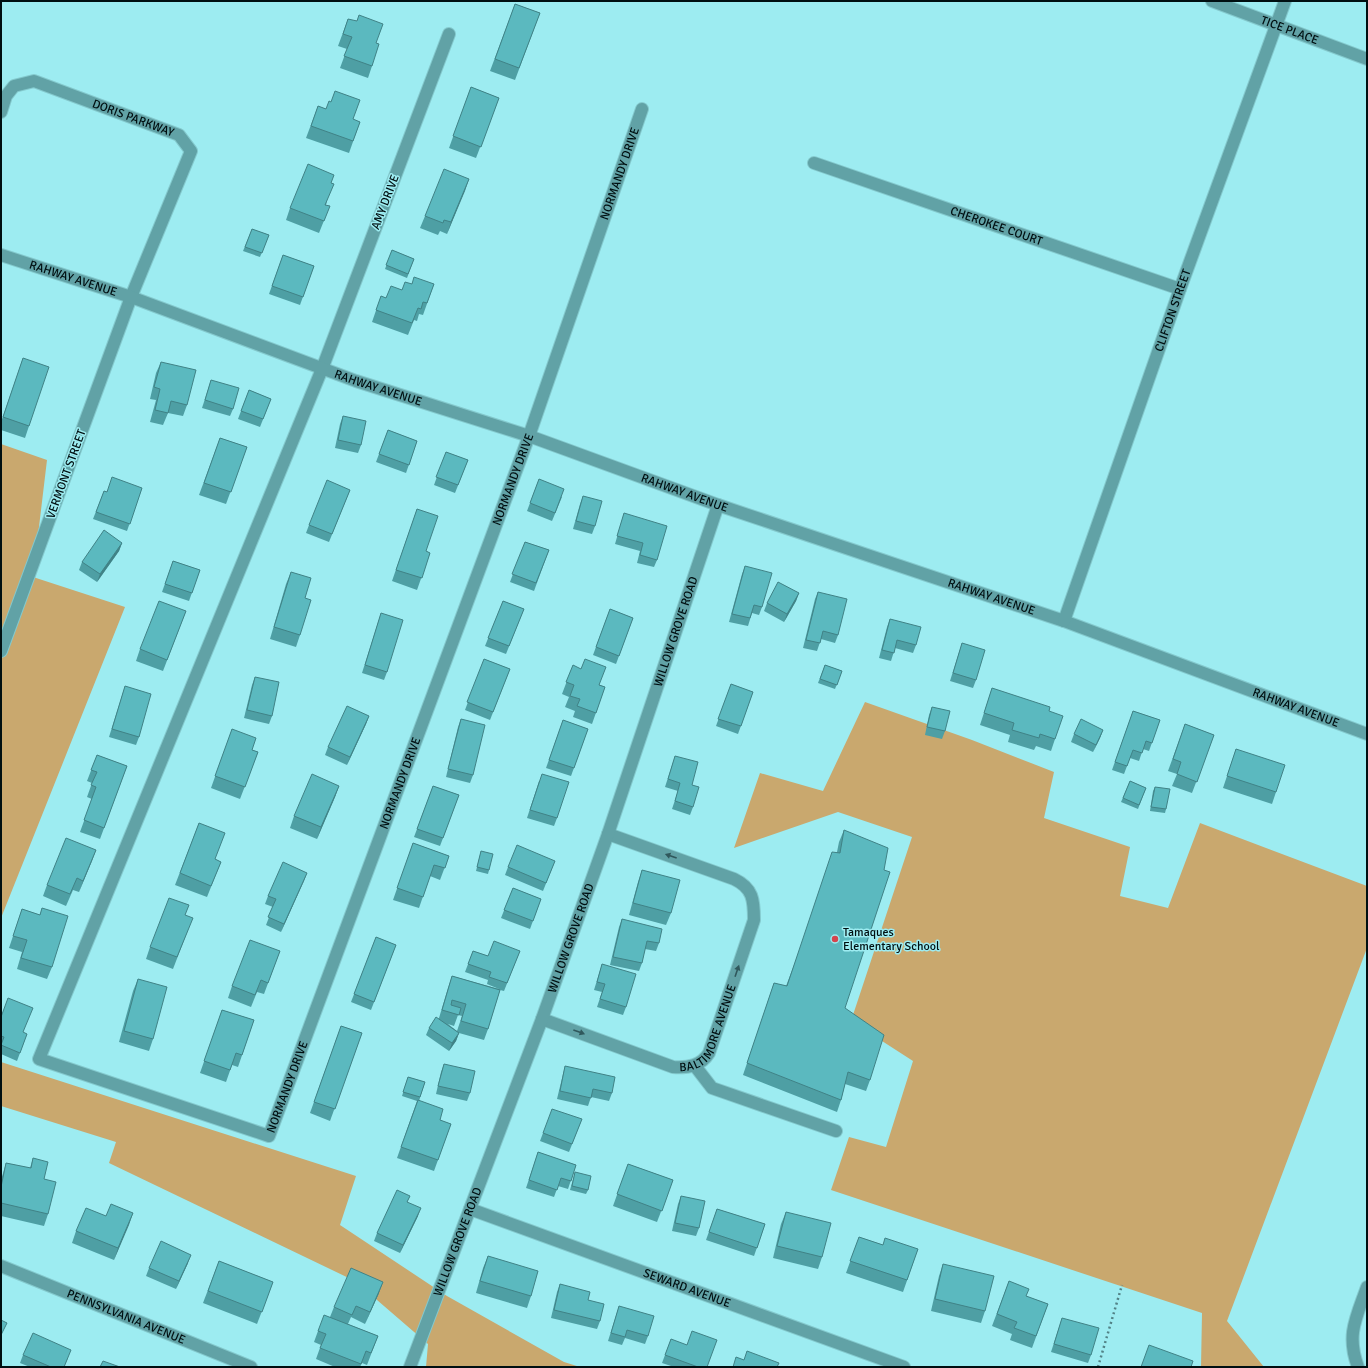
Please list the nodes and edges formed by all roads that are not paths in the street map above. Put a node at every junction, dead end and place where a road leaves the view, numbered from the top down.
1 (1212, 1) edge
2 (1285, 1) edge
3 (1277, 24) junction
4 (449, 34) dead end
5 (1367, 59) edge
6 (642, 109) dead end
7 (1, 112) edge
8 (814, 163) dead end
9 (1, 255) edge
10 (1180, 289) junction
11 (130, 297) junction
12 (322, 369) junction
13 (529, 436) junction
14 (718, 505) junction
15 (1064, 621) junction
16 (1, 652) edge
17 (1367, 734) edge
18 (608, 834) junction
19 (542, 1018) junction
20 (695, 1066) junction
21 (836, 1131) dead end
22 (470, 1209) junction
23 (1, 1266) edge
24 (1367, 1287) edge
25 (251, 1367) edge
26 (410, 1367) edge
27 (904, 1367) edge
28 (1358, 1367) edge

1 - 3 street, TICE PLACE
2 - 3 street, CLIFTON STREET
3 - 5 street, TICE PLACE
3 - 10 street, CLIFTON STREET
4 - 12 street, AMY DRIVE
6 - 13 street, NORMANDY DRIVE
7 - 11 street, DORIS PARKWAY
8 - 10 street, CHEROKEE COURT
9 - 11 street, RAHWAY AVENUE
10 - 15 street, CLIFTON STREET
11 - 12 street, RAHWAY AVENUE
11 - 16 street, VERMONT STREET
12 - 13 street, RAHWAY AVENUE
12 - 13 street, NORMANDY DRIVE
13 - 14 street, RAHWAY AVENUE
14 - 15 street, RAHWAY AVENUE
14 - 18 street, WILLOW GROVE ROAD
15 - 17 street, RAHWAY AVENUE
18 - 19 street, WILLOW GROVE ROAD
20 -> 18 street, BALTIMORE AVENUE
19 -> 20 street, BALTIMORE AVENUE
19 - 22 street, WILLOW GROVE ROAD
20 - 21 street
22 - 26 street, WILLOW GROVE ROAD
22 - 27 street, SEWARD AVENUE
23 - 25 street, PENNSYLVANIA AVENUE
24 - 28 street

